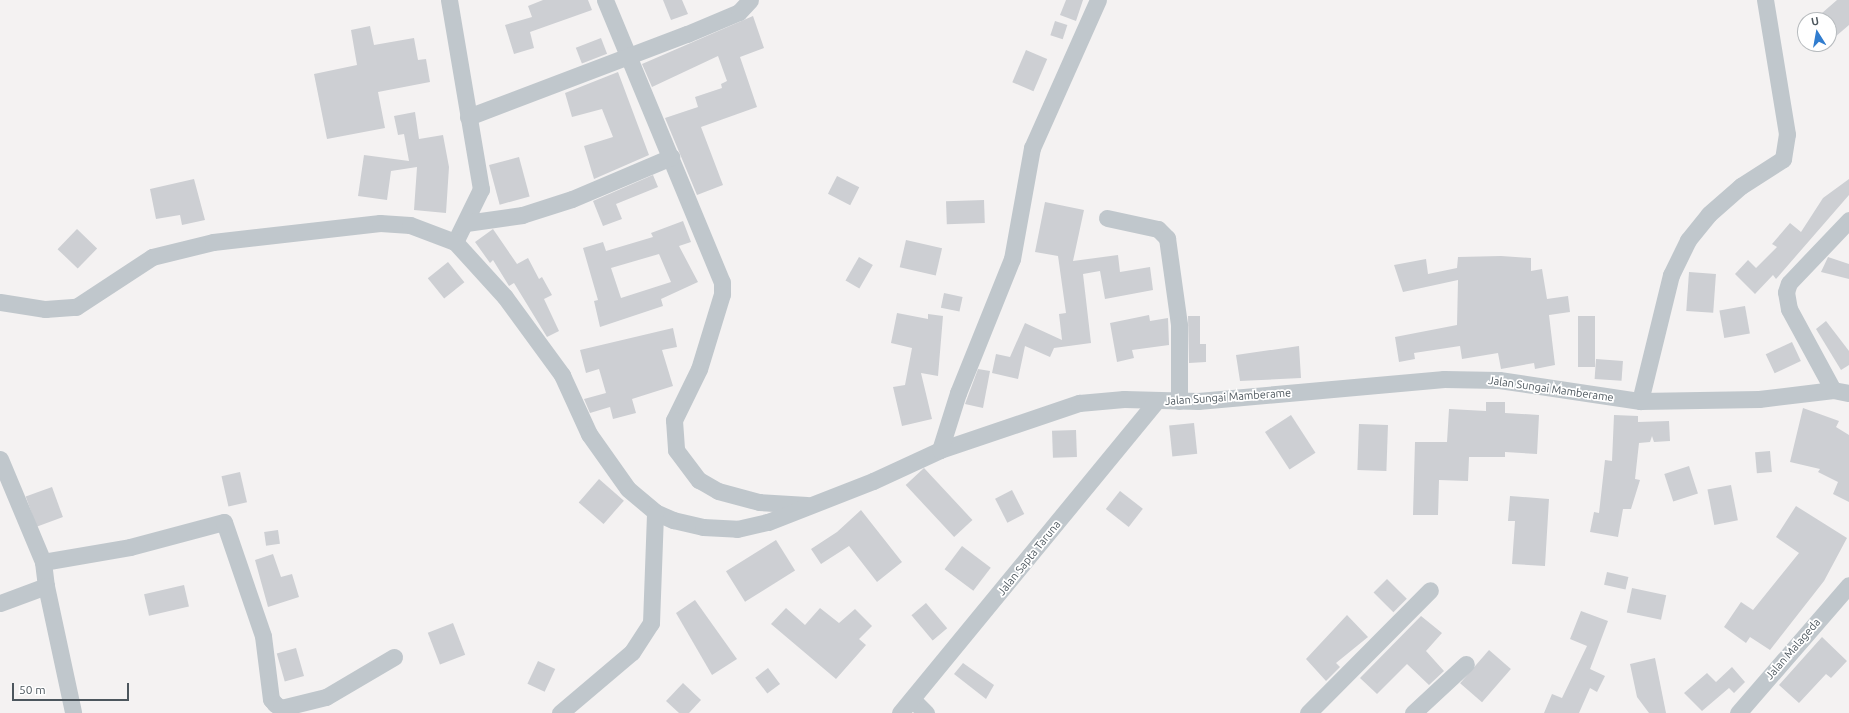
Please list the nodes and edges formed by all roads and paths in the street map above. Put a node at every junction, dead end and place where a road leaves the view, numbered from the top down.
1 (449, 0) edge
2 (605, 0) edge
3 (750, 0) edge
4 (1098, 0) edge
5 (1765, 0) edge
6 (626, 56) junction
7 (468, 117) junction
8 (671, 157) junction
9 (1107, 218) dead end
10 (1849, 220) edge
11 (466, 223) junction
12 (455, 242) junction
13 (0, 302) edge
14 (1841, 391) edge
15 (1156, 401) junction
16 (1179, 401) junction
17 (1640, 401) junction
18 (940, 450) junction
19 (0, 458) edge
20 (811, 505) junction
21 (655, 512) junction
22 (43, 562) junction
23 (1849, 585) edge
24 (46, 586) junction
25 (1430, 590) dead end
26 (0, 603) edge
27 (394, 657) dead end
28 (1466, 664) dead end
29 (912, 699) junction
30 (73, 712) dead end
31 (560, 713) edge
32 (900, 713) edge
33 (926, 713) edge
34 (1308, 713) edge
35 (1413, 713) edge
36 (1738, 713) edge

1 - 7 street
2 - 6 street
3 - 6 street
4 - 18 street
5 - 17 street
6 - 7 street
6 - 8 street
7 - 11 street
8 - 11 street
8 - 20 street
9 - 16 street
10 - 14 street
11 - 12 street
12 - 13 street
12 - 21 street
14 - 17 street, Jalan Sungai Mamberame
15 - 16 street, Jalan Sungai Mamberame
15 - 18 street, Jalan Sungai Mamberame
15 - 29 street, Jalan Sapta Taruna
16 - 17 street, Jalan Sungai Mamberame
18 - 20 street, Jalan Sungai Mamberame
19 - 22 street
20 - 21 street, Jalan Sungai Mamberame
21 - 31 street
22 - 24 street
22 - 27 street
23 - 36 street, Jalan Malageda
24 - 26 street
24 - 30 street
25 - 34 street
28 - 35 street
29 - 32 street, Jalan Sapta Taruna
29 - 33 street

